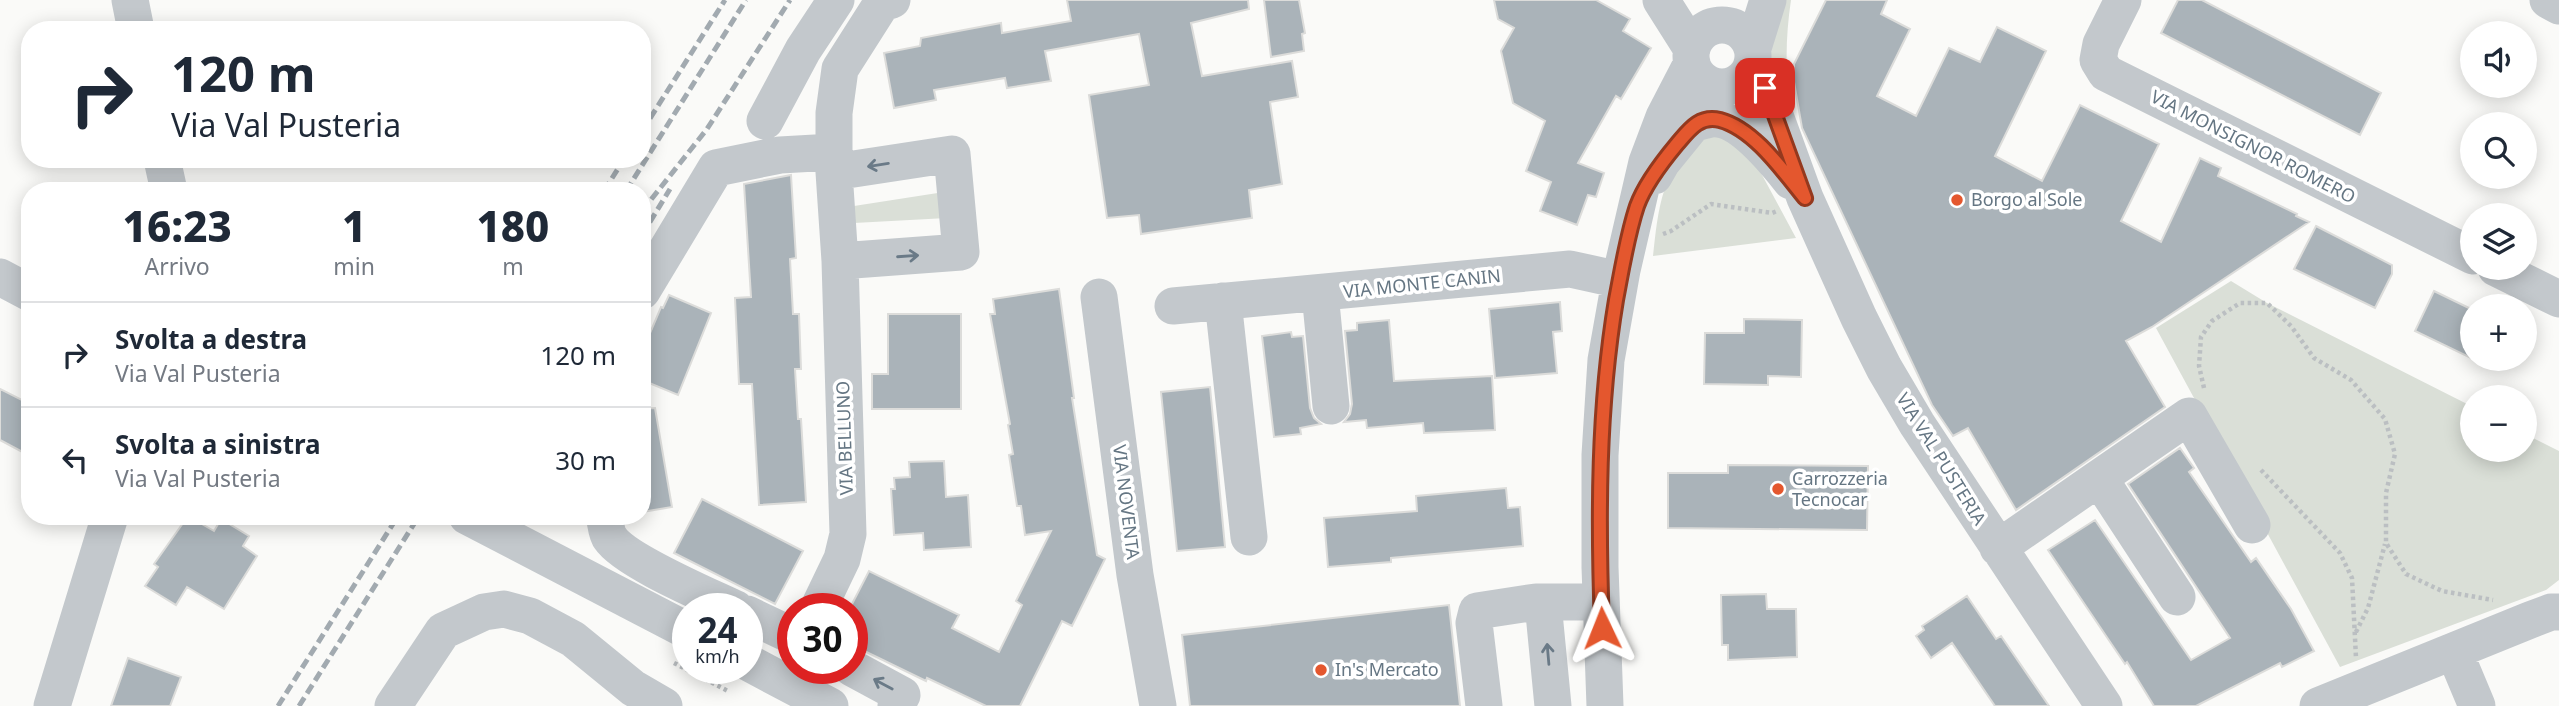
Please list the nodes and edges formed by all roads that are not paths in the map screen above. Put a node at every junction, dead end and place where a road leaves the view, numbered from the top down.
1 (130, 0) edge
2 (836, 0) edge
3 (1661, 0) edge
4 (1676, 0) edge
5 (1768, 0) edge
6 (2123, 0) edge
7 (2548, 0) edge
8 (884, 1) edge
9 (2559, 6) edge
10 (134, 21) edge
11 (1710, 33) edge
12 (1753, 56) junction
13 (1723, 87) junction
14 (765, 121) dead end
15 (1695, 123) junction
16 (833, 162) junction
17 (1805, 198) junction
18 (1638, 204) junction
19 (2460, 250) edge
20 (839, 261) junction
21 (1623, 265) junction
22 (651, 276) edge
23 (0, 277) edge
24 (2520, 280) edge
25 (21, 288) edge
26 (1320, 293) junction
27 (1099, 297) dead end
28 (2559, 299) edge
29 (1223, 301) junction
30 (1173, 306) dead end
31 (1331, 406) dead end
32 (2099, 478) junction
33 (107, 525) edge
34 (484, 525) edge
35 (606, 525) edge
36 (2252, 526) dead end
37 (1249, 537) dead end
38 (1998, 548) junction
39 (703, 593) edge
40 (826, 593) edge
41 (2177, 597) dead end
42 (1601, 602) junction
43 (1543, 603) junction
44 (2545, 616) edge
45 (672, 623) edge
46 (2454, 651) junction
47 (763, 670) edge
48 (868, 677) edge
49 (2375, 692) edge
50 (52, 706) edge
51 (393, 706) edge
52 (664, 706) edge
53 (830, 706) edge
54 (896, 706) edge
55 (1158, 706) edge
56 (1484, 706) edge
57 (1553, 706) edge
58 (1605, 706) edge
59 (2104, 706) edge
60 (2318, 706) edge
61 (2477, 706) edge

1 - 10 street
2 - 14 street
3 - 11 street
4 - 11 street
5 - 12 street
6 - 19 street, VIA MONSIGNOR ROMERO
7 - 9 street
8 - 16 street, VIA BELLUNO
11 - 12 street
11 - 13 street
11 - 18 street
12 - 13 street
12 - 17 street, VIA VAL PUSTERIA
13 - 15 street
15 - 17 street, VIA VAL PUSTERIA
15 - 18 street
16 - 20 street, VIA BELLUNO
20 -> 16 street
16 - 22 street
17 - 38 street, VIA VAL PUSTERIA
18 - 21 street
20 - 40 street, VIA BELLUNO
21 - 26 street, VIA MONTE CANIN
21 - 42 street
23 - 25 street
24 - 28 street
26 - 29 street, VIA MONTE CANIN
26 - 31 street
27 - 55 street, VIA NOVENTA
29 - 30 street, VIA MONTE CANIN
29 - 37 street
32 - 36 street
32 - 38 street
32 - 41 street
33 - 50 street
34 - 45 street
35 - 39 street
38 - 59 street, VIA VAL PUSTERIA
42 - 43 street
42 - 58 street
43 - 56 street
57 -> 43 street
44 - 46 street
46 - 49 street
46 - 61 street
47 - 53 street
54 -> 48 street
49 - 60 street
51 - 52 street

